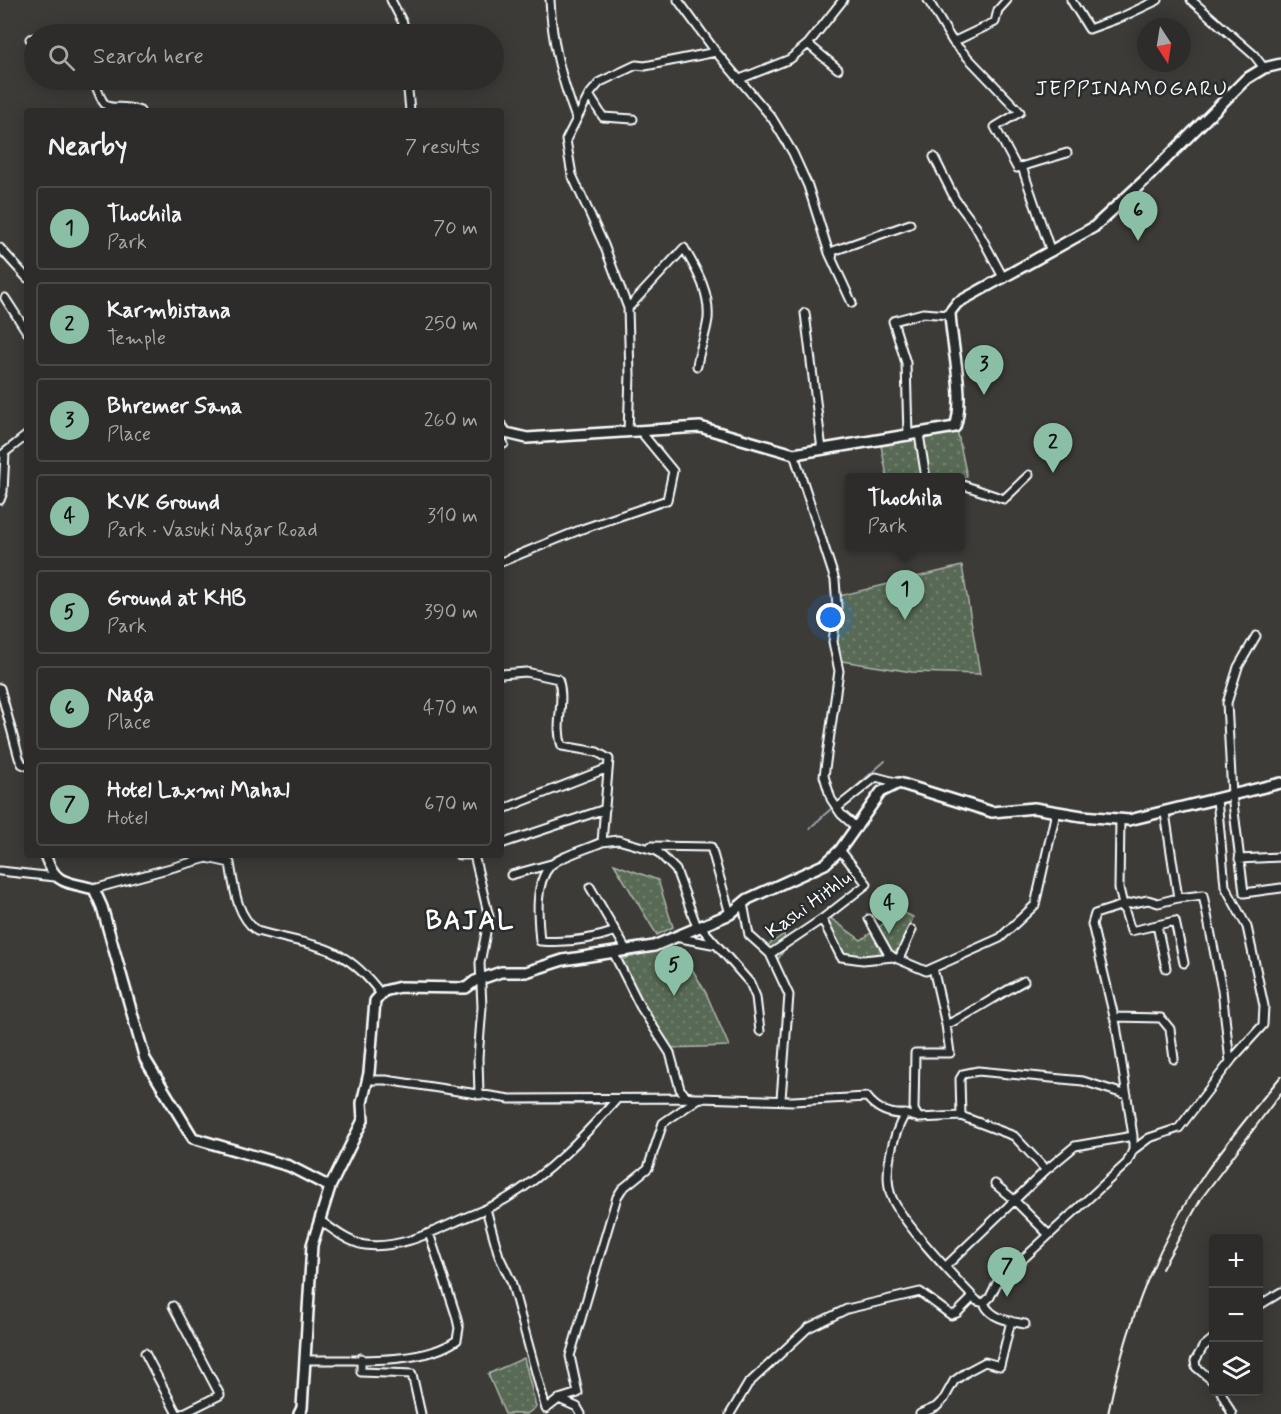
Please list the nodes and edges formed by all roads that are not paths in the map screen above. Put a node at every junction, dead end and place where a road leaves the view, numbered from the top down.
1 (390, 0) edge
2 (550, 0) edge
3 (678, 0) edge
4 (843, 0) edge
5 (928, 0) edge
6 (1007, 0) edge
7 (1071, 0) edge
8 (1158, 0) edge
9 (1191, 0) edge
10 (403, 24) edge
11 (953, 42) junction
12 (808, 44) junction
13 (716, 52) junction
14 (1281, 64) edge
15 (1264, 68) junction
16 (838, 69) dead end
17 (740, 79) junction
18 (97, 90) edge
19 (408, 90) edge
20 (589, 95) junction
21 (114, 108) edge
22 (410, 108) edge
23 (576, 118) junction
24 (633, 119) dead end
25 (1067, 153) dead end
26 (934, 157) dead end
27 (1022, 166) junction
28 (910, 224) dead end
29 (0, 248) edge
30 (1051, 252) junction
31 (832, 260) junction
32 (24, 275) edge
33 (1004, 279) junction
34 (5, 298) dead end
35 (852, 303) dead end
36 (628, 308) junction
37 (805, 313) dead end
38 (950, 315) junction
39 (24, 327) edge
40 (697, 366) dead end
41 (504, 430) edge
42 (628, 432) junction
43 (642, 432) junction
44 (919, 434) junction
45 (908, 436) junction
46 (24, 437) edge
47 (822, 450) junction
48 (2, 454) edge
49 (794, 454) junction
50 (925, 473) edge
51 (1029, 476) dead end
52 (965, 486) edge
53 (0, 500) edge
54 (504, 561) edge
55 (1256, 636) dead end
56 (504, 674) edge
57 (0, 688) edge
58 (24, 765) edge
59 (608, 768) junction
60 (899, 783) junction
61 (1281, 783) edge
62 (1232, 795) junction
63 (1217, 799) junction
64 (836, 806) junction
65 (504, 809) edge
66 (605, 809) junction
67 (1056, 812) junction
68 (1165, 813) junction
69 (1120, 819) junction
70 (857, 828) junction
71 (602, 842) junction
72 (504, 843) edge
73 (639, 846) junction
74 (840, 850) junction
75 (1281, 857) edge
76 (46, 858) edge
77 (202, 858) edge
78 (210, 858) edge
79 (475, 858) edge
80 (1239, 859) junction
81 (551, 864) junction
82 (0, 871) edge
83 (512, 875) dead end
84 (55, 877) junction
85 (590, 887) dead end
86 (1281, 888) edge
87 (94, 889) junction
88 (1178, 898) junction
89 (742, 903) junction
90 (1123, 905) junction
91 (730, 914) junction
92 (869, 919) dead end
93 (822, 920) junction
94 (1157, 926) junction
95 (698, 927) junction
96 (912, 930) dead end
97 (616, 931) junction
98 (675, 937) junction
99 (717, 945) junction
100 (627, 951) junction
101 (614, 954) junction
102 (770, 954) junction
103 (896, 958) junction
104 (1184, 963) dead end
105 (933, 968) junction
106 (1166, 968) dead end
107 (479, 980) junction
108 (1024, 981) dead end
109 (381, 994) junction
110 (1114, 1017) junction
111 (946, 1025) junction
112 (760, 1031) dead end
113 (1174, 1059) dead end
114 (1230, 1062) junction
115 (368, 1080) junction
116 (479, 1095) junction
117 (1127, 1095) junction
118 (683, 1098) junction
119 (700, 1098) junction
120 (617, 1099) junction
121 (781, 1099) junction
122 (673, 1114) junction
123 (905, 1114) junction
124 (961, 1116) junction
125 (919, 1118) junction
126 (1133, 1136) junction
127 (1133, 1150) junction
128 (1046, 1170) junction
129 (995, 1184) dead end
130 (330, 1187) junction
131 (1014, 1200) junction
132 (486, 1209) junction
133 (321, 1221) junction
134 (429, 1233) junction
135 (1048, 1234) junction
136 (946, 1266) junction
137 (1280, 1293) edge
138 (973, 1297) junction
139 (984, 1303) junction
140 (1263, 1303) edge
141 (173, 1306) dead end
142 (1011, 1321) junction
143 (1025, 1324) dead end
144 (1209, 1343) edge
145 (145, 1353) dead end
146 (361, 1359) junction
147 (305, 1360) junction
148 (1209, 1378) edge
149 (1223, 1396) edge
150 (559, 1399) junction
151 (546, 1409) junction
152 (198, 1411) edge
153 (177, 1414) edge
154 (182, 1414) edge
155 (299, 1414) edge
156 (421, 1414) edge
157 (539, 1414) edge
158 (581, 1414) edge
159 (730, 1414) edge
160 (921, 1414) edge
161 (1232, 1414) edge

1 - 10 street
2 - 23 street
3 - 13 street
4 - 12 street
5 - 11 street
6 - 11 street
7 - 8 street
9 - 15 street
11 - 27 street
12 - 16 street
12 - 17 street
13 - 17 street
13 - 20 street
14 - 15 street
15 - 30 street
17 - 31 street
18 - 21 street
19 - 22 street
20 - 23 street
20 - 24 street
23 - 36 street
25 - 27 street
26 - 33 street
27 - 30 street
28 - 31 street
29 - 32 street
30 - 33 street
31 - 35 street
33 - 38 street
34 - 39 street
36 - 40 street
36 - 42 street
37 - 47 street
38 - 44 street
38 - 45 street
41 - 42 street
42 - 43 street
43 - 49 street
43 - 54 street
44 - 45 street
44 - 50 street
45 - 47 street
46 - 48 street
47 - 49 street
48 - 53 street
49 - 64 street
51 - 52 street
55 - 62 street
56 - 59 street
57 - 58 street
59 - 65 street
59 - 66 street
60 - 64 street
60 - 67 street
60 - 70 street
61 - 62 street
62 - 63 street
62 - 80 street
63 - 68 street
63 - 114 street
64 - 70 street
66 - 71 street
66 - 72 street
67 - 69 street
67 - 105 street
68 - 69 street
68 - 88 street
69 - 90 street
70 - 74 street
71 - 73 street
71 - 81 street
73 - 91 street
73 - 95 street
74 - 89 street
74 - 93 street, Kashi Hithlu
75 - 80 street
76 - 84 street
77 - 87 street
78 - 109 street
79 - 107 street
80 - 86 street
81 - 83 street
81 - 97 street
82 - 84 street
84 - 87 street
85 - 97 street
87 - 130 street
88 - 90 street
88 - 114 street
89 - 91 street
89 - 102 street
90 - 94 street
90 - 110 street
91 - 95 street
92 - 103 street
93 - 102 street, Kashi Hithlu
93 - 103 street
94 - 104 street
94 - 106 street
95 - 98 street
95 - 99 street
96 - 103 street
97 - 100 street
98 - 99 street
98 - 100 street
99 - 112 street
100 - 101 street
101 - 107 street
101 - 119 street
102 - 121 street, Kashi Hithlu
103 - 105 street
105 - 111 street
107 - 109 street
107 - 116 street
108 - 111 street
109 - 115 street
110 - 113 street
110 - 117 street
111 - 125 street
114 - 127 street
115 - 116 street
115 - 130 street
116 - 120 street
117 - 124 street
117 - 126 street
118 - 119 street
118 - 120 street
118 - 122 street
119 - 121 street
119 - 122 street
120 - 132 street
121 - 123 street
122 - 150 street
123 - 125 street
123 - 136 street
124 - 125 street
124 - 128 street
126 - 127 street
126 - 128 street
127 - 135 street
128 - 131 street
129 - 131 street
130 - 133 street
131 - 135 street
131 - 136 street
132 - 134 street
132 - 151 street
133 - 134 street
133 - 147 street
134 - 146 street
135 - 139 street
136 - 138 street
137 - 140 street
138 - 139 street
138 - 159 street
139 - 142 street
141 - 152 street
142 - 143 street
142 - 160 street
144 - 148 street
145 - 153 street
146 - 147 street
146 - 156 street
147 - 155 street
149 - 161 street
150 - 151 street
150 - 158 street
151 - 157 street
152 - 154 street

